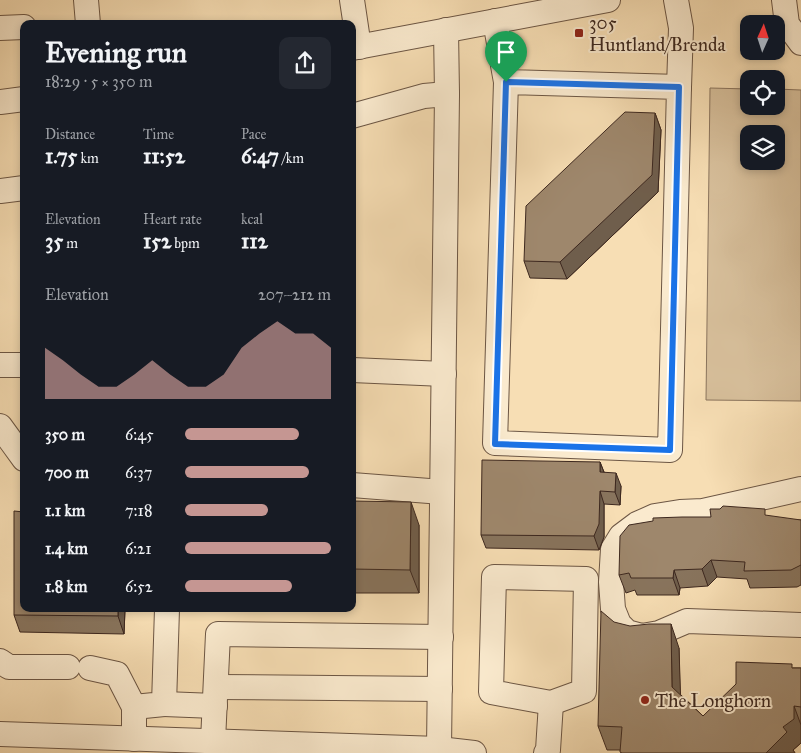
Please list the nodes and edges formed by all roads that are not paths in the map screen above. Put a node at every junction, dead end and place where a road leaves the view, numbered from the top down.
1 (86, 0) edge
2 (352, 0) edge
3 (608, 0) edge
4 (676, 0) edge
5 (784, 0) edge
6 (518, 8) edge
7 (88, 20) edge
8 (354, 20) edge
9 (495, 21) junction
10 (20, 27) edge
11 (0, 28) edge
12 (446, 30) junction
13 (801, 43) edge
14 (356, 47) edge
15 (506, 82) junction
16 (679, 87) junction
17 (447, 94) junction
18 (20, 100) edge
19 (0, 102) edge
20 (356, 115) edge
21 (20, 188) edge
22 (0, 191) edge
23 (0, 365) edge
24 (20, 366) edge
25 (356, 370) edge
26 (444, 374) junction
27 (0, 426) edge
28 (20, 454) edge
29 (356, 485) edge
30 (801, 489) edge
31 (442, 492) junction
32 (167, 612) edge
33 (801, 624) edge
34 (441, 637) junction
35 (0, 661) edge
36 (440, 689) junction
37 (215, 696) junction
38 (551, 703) junction
39 (164, 704) junction
40 (134, 707) junction
41 (0, 734) edge
42 (134, 739) junction
43 (213, 741) junction
44 (438, 751) edge
45 (474, 753) edge
46 (546, 753) edge

1 - 7 street
2 - 8 street
3 - 6 street
4 - 16 street
5 - 13 street
6 - 9 street
9 - 12 street
9 - 15 street
10 - 11 street
12 - 14 street
12 - 17 street
15 - 16 street
15 - 16 street
17 - 20 street
17 - 26 street
18 - 19 street
21 - 22 street
23 - 24 street
25 - 26 street
26 - 31 street
27 - 28 street
29 - 31 street
30 - 33 street
31 - 34 street
32 - 39 street
34 - 36 street
34 - 37 street
35 - 40 street
36 - 37 street
36 - 44 street
37 - 39 street
37 - 43 street
38 - 38 street
38 - 46 street
39 - 40 street
40 - 42 street
41 - 42 street
42 - 43 street
43 - 44 street
44 - 45 street

